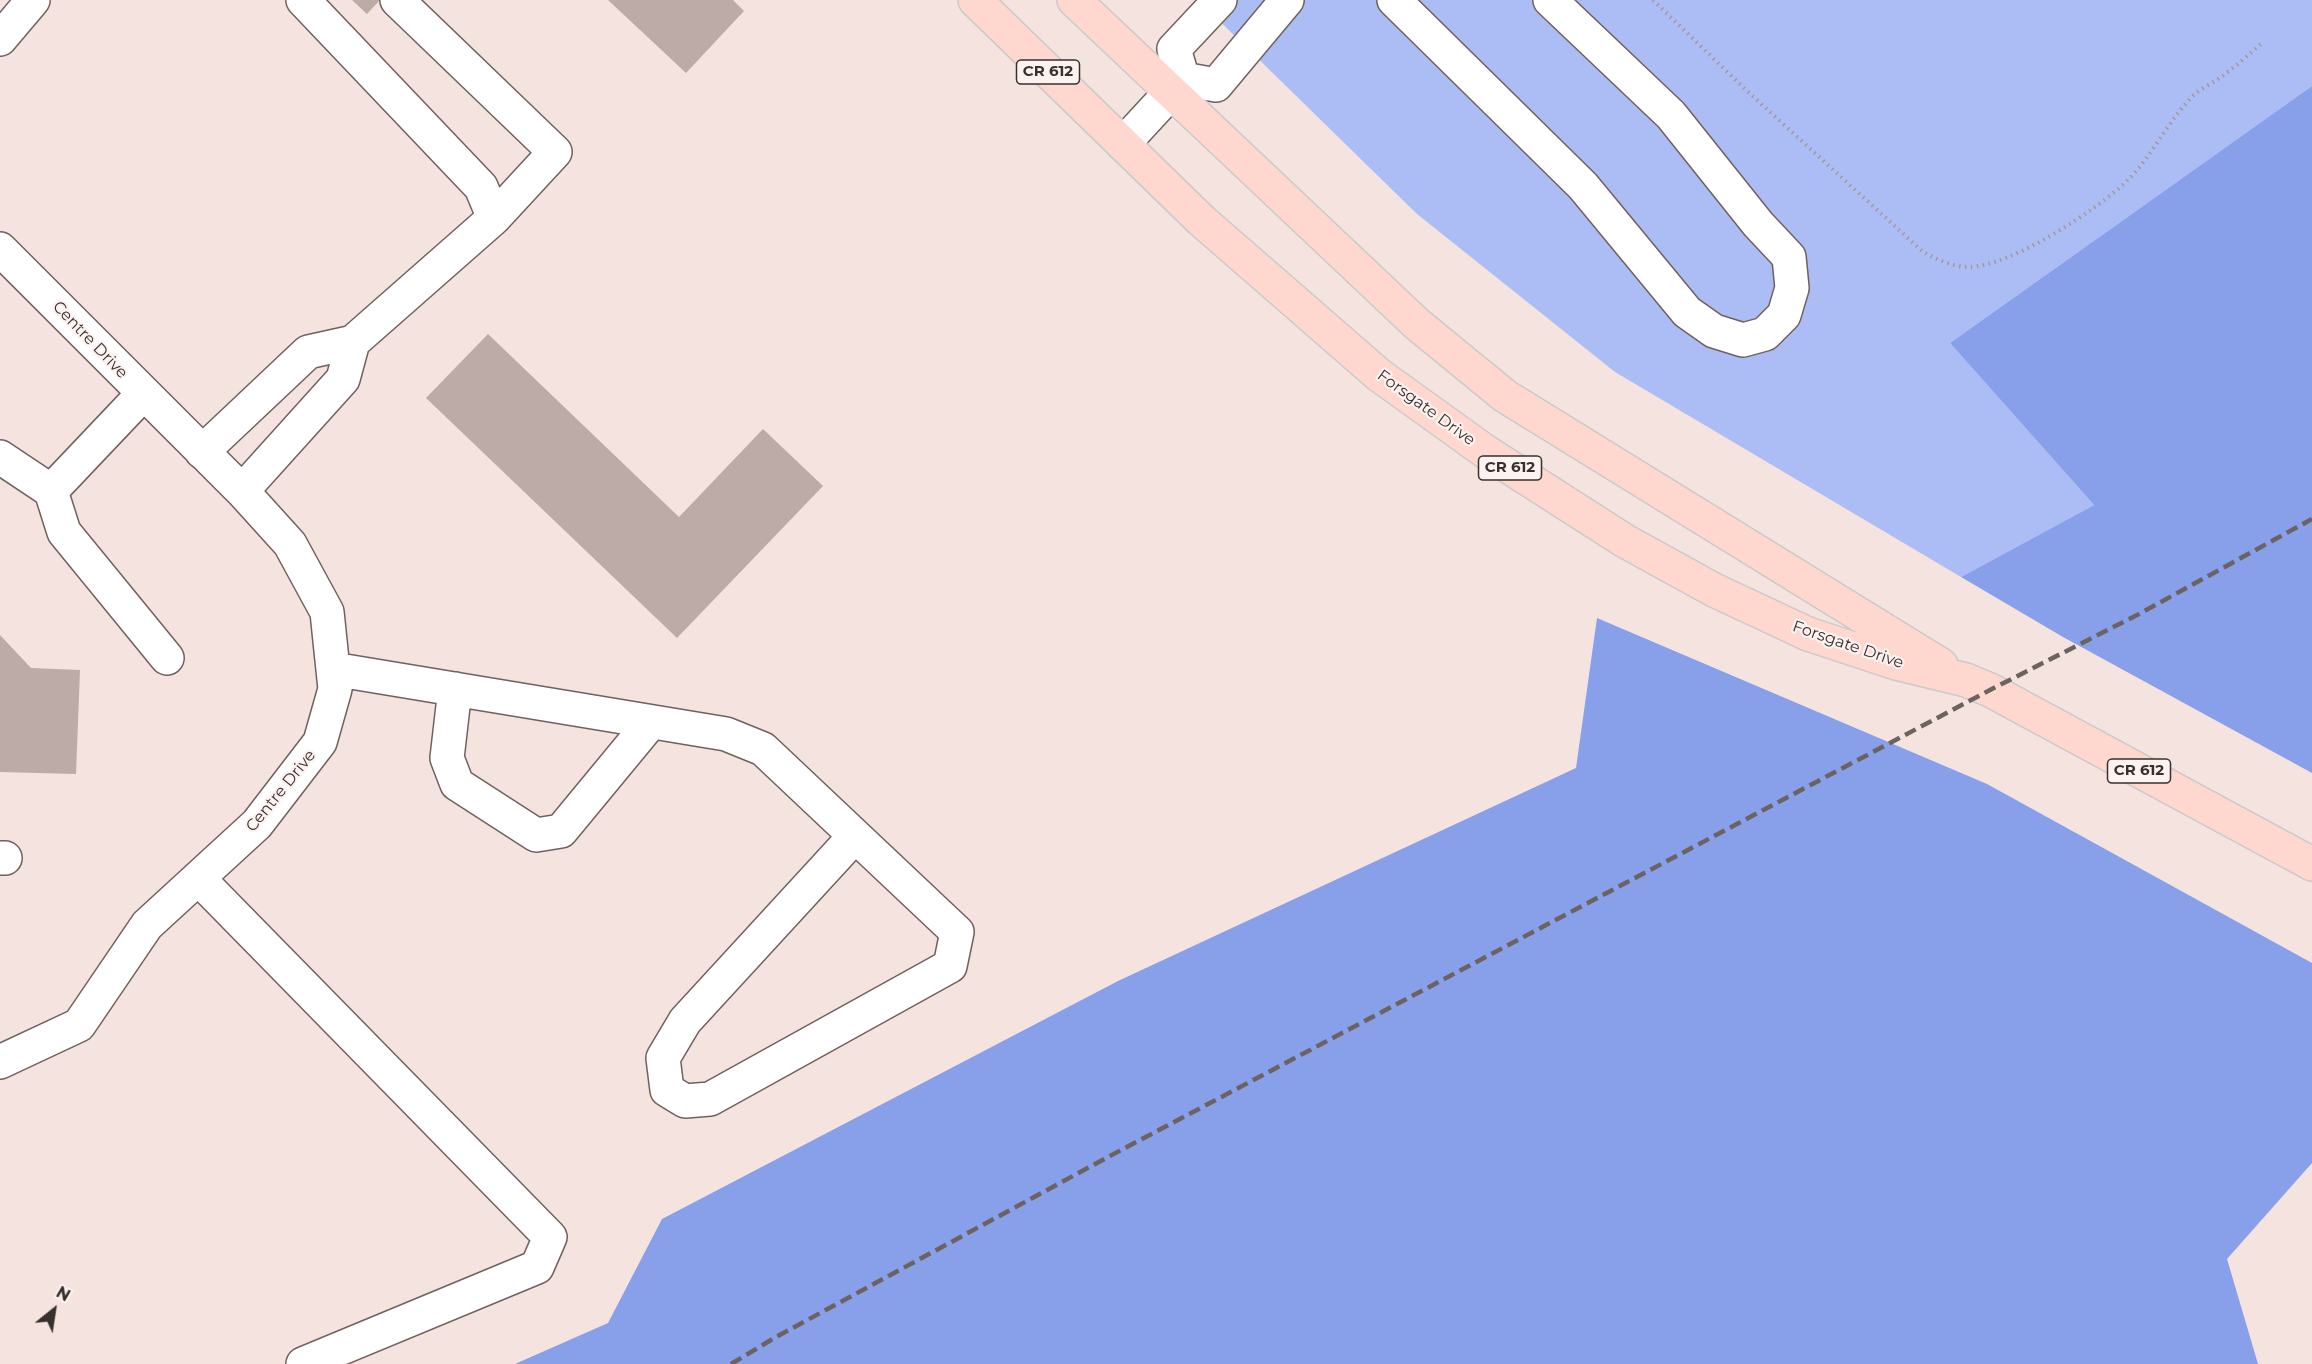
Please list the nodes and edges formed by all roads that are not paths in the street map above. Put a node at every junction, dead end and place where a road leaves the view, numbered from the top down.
1 (33, 0) edge
2 (303, 0) edge
3 (397, 0) edge
4 (975, 0) edge
5 (1074, 0) edge
6 (1220, 0) edge
7 (1287, 0) edge
8 (1394, 0) edge
9 (1550, 0) edge
10 (0, 39) edge
11 (1177, 86) junction
12 (1123, 144) junction
13 (494, 218) junction
14 (0, 249) edge
15 (353, 342) junction
16 (143, 394) junction
17 (202, 452) junction
18 (0, 457) edge
19 (51, 491) junction
20 (242, 491) junction
21 (167, 658) dead end
22 (333, 669) junction
23 (1966, 680) junction
24 (455, 689) junction
25 (651, 722) junction
26 (855, 836) junction
27 (2312, 864) edge
28 (198, 878) junction
29 (0, 1062) edge
30 (303, 1364) edge

1 - 10 street
2 - 13 street
3 - 13 street
4 - 12 main road, Forsgate Drive / CR 612
5 - 11 main road, Forsgate Drive / CR 612
6 - 11 street
7 - 11 street
8 - 9 street
11 - 12 street
11 - 23 main road, Forsgate Drive / CR 612
12 - 23 main road, Forsgate Drive / CR 612
13 - 15 street
14 - 16 street, Centre Drive
15 - 17 street
15 - 20 street
16 - 17 street, Centre Drive
16 - 19 street
17 - 20 street, Centre Drive
18 - 19 street
19 - 21 street
20 - 22 street, Centre Drive
22 - 24 street
22 - 28 street, Centre Drive
23 - 27 main road, Forsgate Drive / CR 612
24 - 25 street
24 - 25 street
25 - 26 street
26 - 26 street
28 - 29 street, Centre Drive
28 - 30 street

